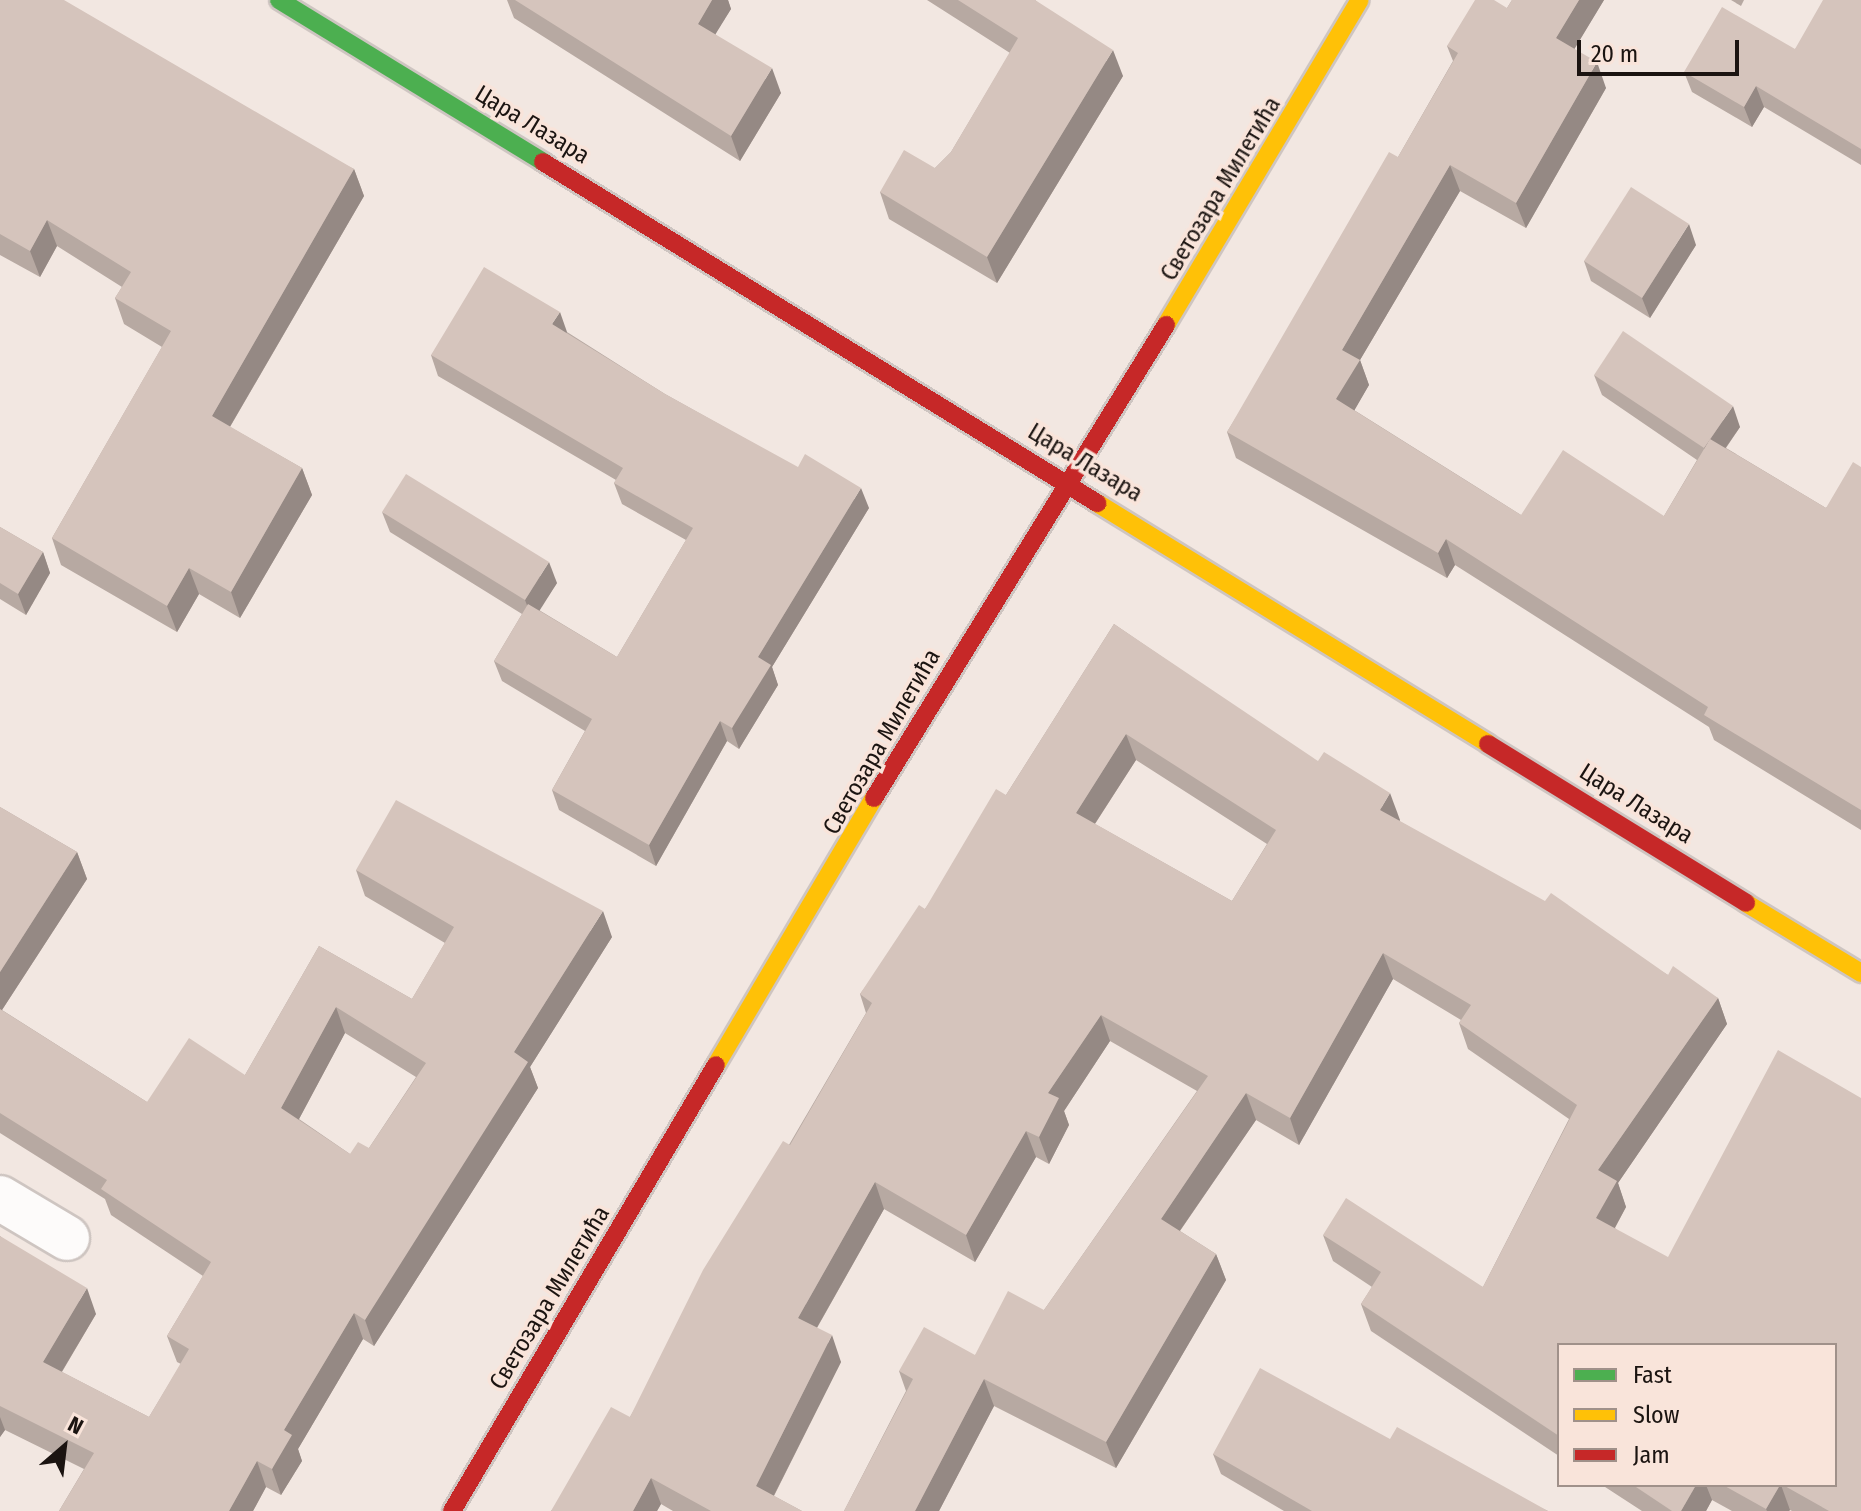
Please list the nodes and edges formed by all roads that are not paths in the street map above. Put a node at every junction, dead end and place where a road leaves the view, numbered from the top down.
1 (279, 0) edge
2 (1360, 0) edge
3 (1072, 483) junction
4 (1861, 973) edge
5 (0, 1198) edge
6 (67, 1238) dead end
7 (452, 1511) edge

1 - 3 main road, Цара Лазара
2 - 3 main road, Светозара Милетића
3 - 4 main road, Цара Лазара
3 - 7 main road, Светозара Милетића
5 - 6 street

